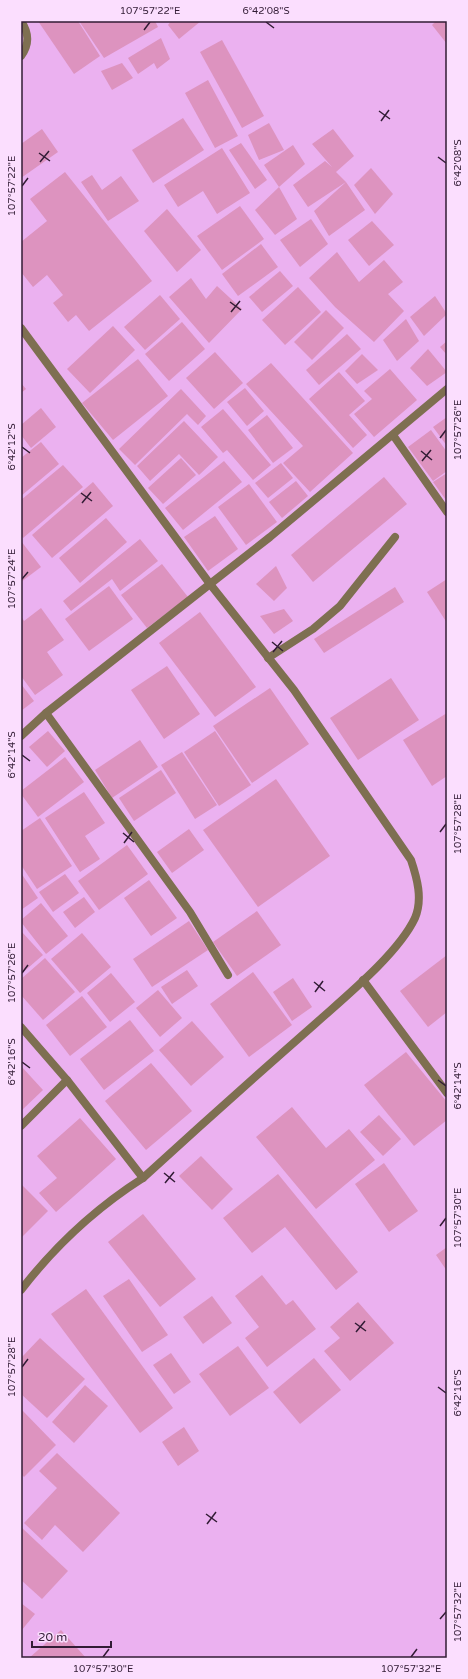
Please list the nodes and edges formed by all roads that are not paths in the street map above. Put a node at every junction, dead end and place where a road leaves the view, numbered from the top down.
1 (21, 21) edge
2 (21, 56) edge
3 (21, 328) edge
4 (447, 389) edge
5 (393, 435) junction
6 (447, 512) edge
7 (396, 538) dead end
8 (210, 584) junction
9 (268, 658) junction
10 (46, 714) junction
11 (21, 736) edge
12 (228, 975) dead end
13 (363, 980) junction
14 (21, 1027) edge
15 (67, 1080) junction
16 (447, 1093) edge
17 (21, 1126) edge
18 (143, 1178) junction
19 (21, 1289) edge

1 - 2 street
3 - 8 street
4 - 5 street
5 - 6 street
5 - 8 street
7 - 9 street
8 - 9 street
8 - 10 street
9 - 13 street
10 - 11 street
10 - 12 street
13 - 16 street
13 - 18 street
14 - 15 street
15 - 17 street
15 - 18 street
18 - 19 street

